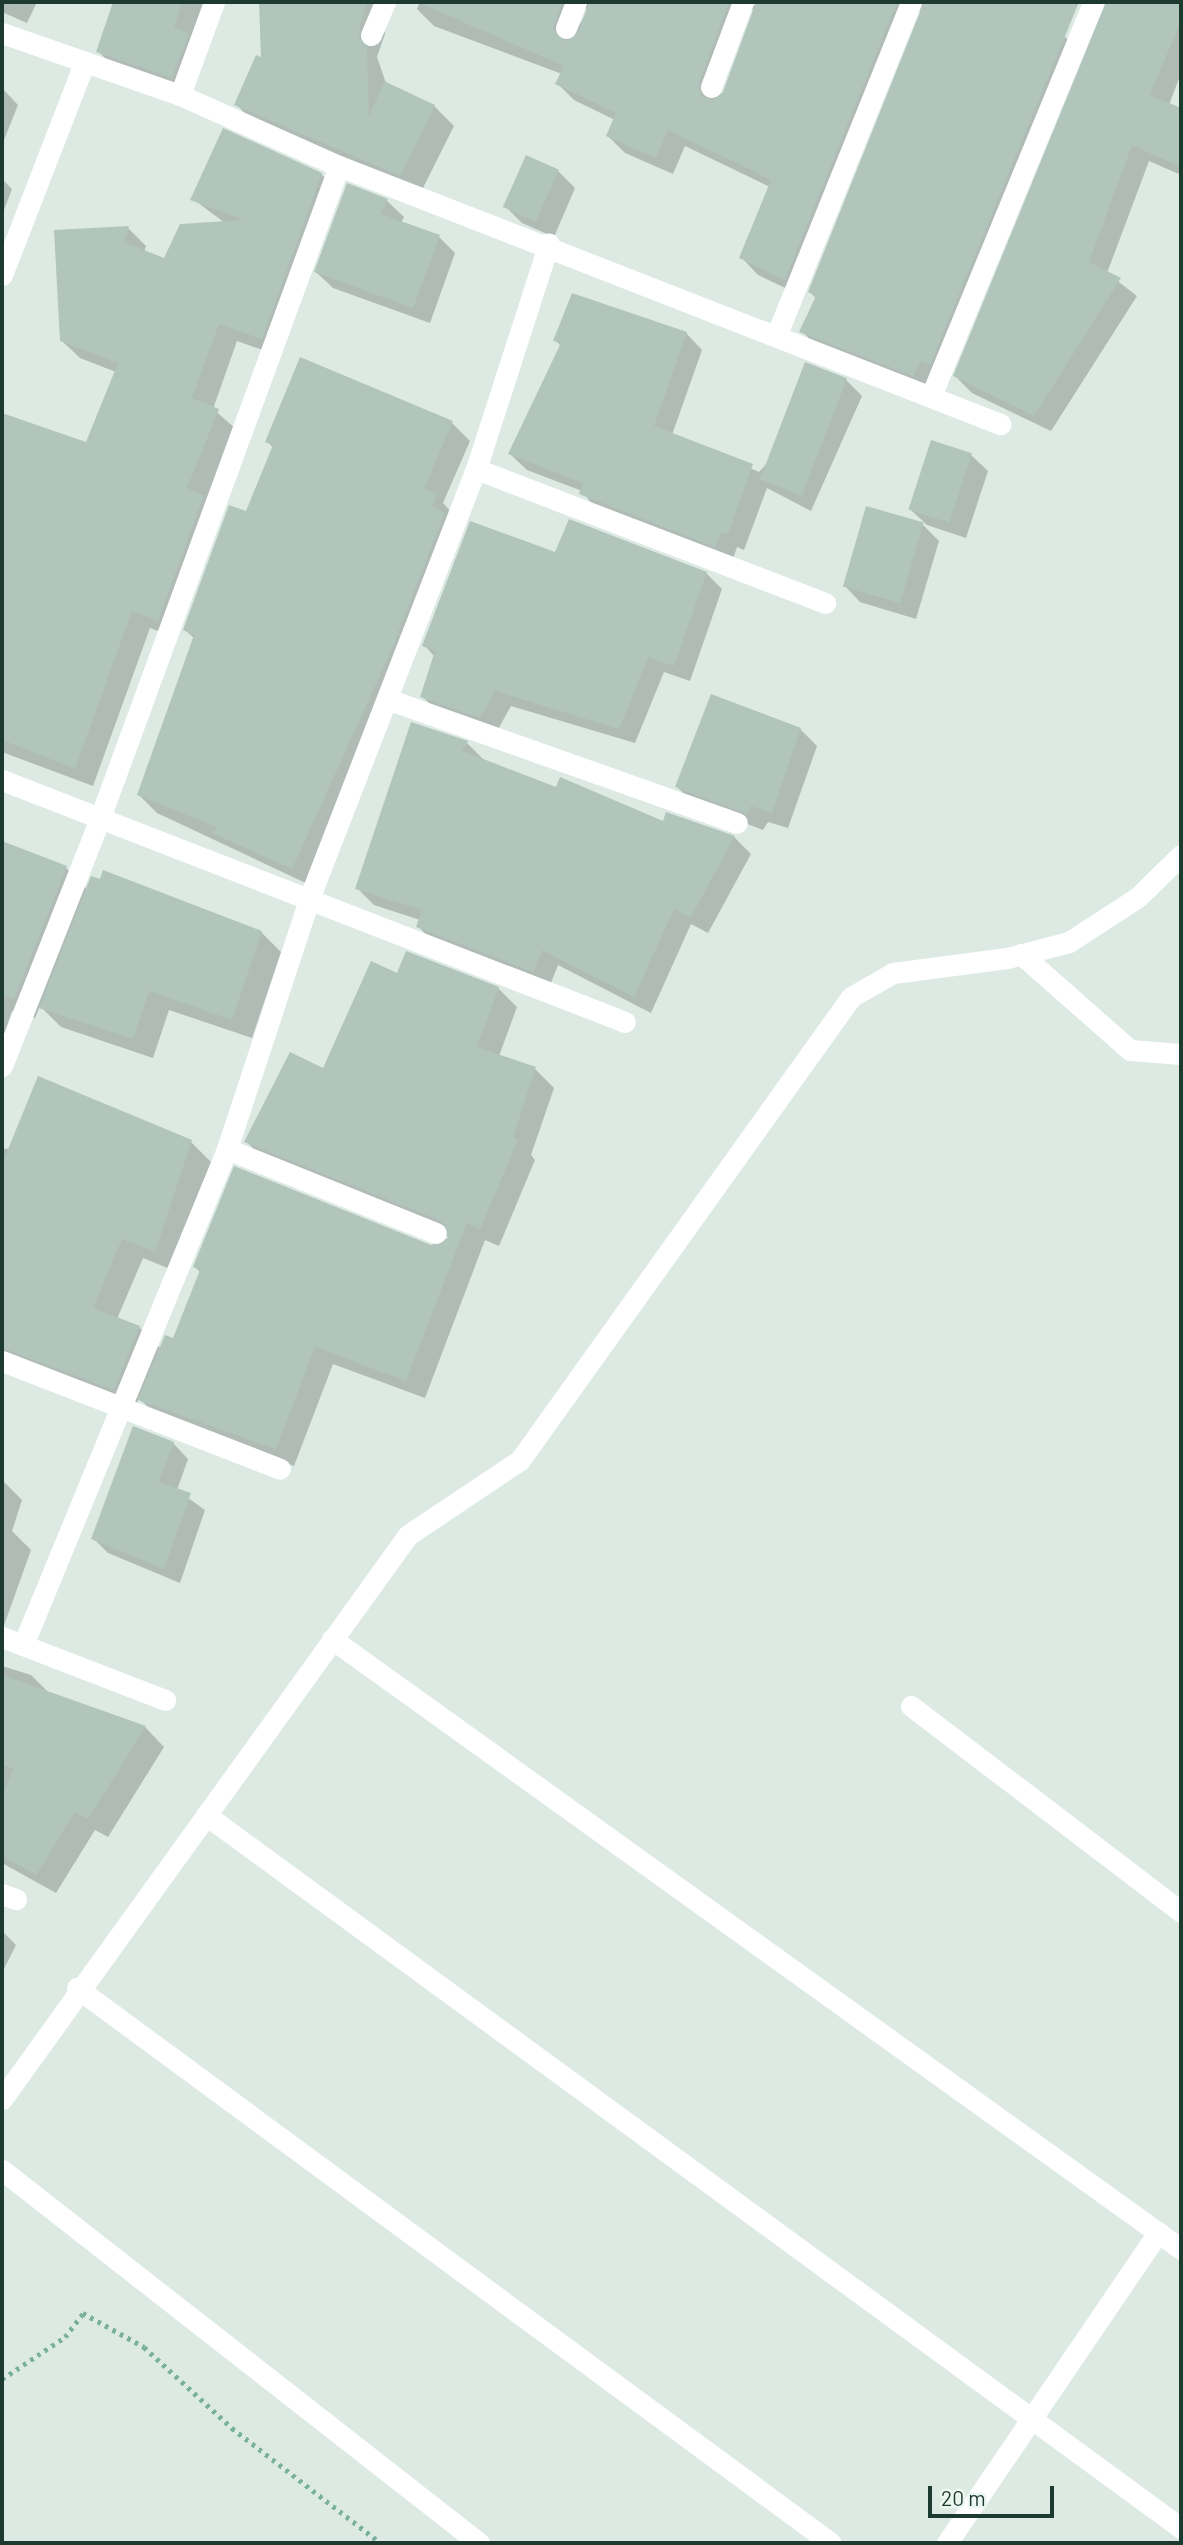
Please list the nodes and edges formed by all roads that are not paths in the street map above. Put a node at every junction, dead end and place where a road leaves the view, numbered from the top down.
1 (215, 2) edge
2 (385, 2) edge
3 (576, 2) edge
4 (743, 2) edge
5 (911, 2) edge
6 (1093, 2) edge
7 (566, 28) dead end
8 (2, 33) edge
9 (371, 35) dead end
10 (83, 66) junction
11 (712, 87) dead end
12 (180, 95) junction
13 (339, 166) junction
14 (549, 243) junction
15 (2, 275) edge
16 (777, 334) junction
17 (930, 396) junction
18 (1000, 424) dead end
19 (476, 469) junction
20 (825, 603) dead end
21 (387, 699) junction
22 (2, 780) edge
23 (100, 818) junction
24 (737, 823) dead end
25 (1181, 855) edge
26 (309, 899) junction
27 (1021, 954) junction
28 (625, 1022) dead end
29 (1181, 1054) edge
30 (2, 1066) edge
31 (226, 1149) junction
32 (436, 1233) dead end
33 (2, 1361) edge
34 (122, 1408) junction
35 (280, 1469) dead end
36 (2, 1637) edge
37 (332, 1639) junction
38 (23, 1645) junction
39 (165, 1700) dead end
40 (911, 1706) dead end
41 (206, 1815) junction
42 (1181, 1912) edge
43 (77, 1988) junction
44 (2, 2099) edge
45 (2, 2170) edge
46 (1158, 2232) junction
47 (1181, 2249) edge
48 (1033, 2421) junction
49 (1181, 2528) edge
50 (479, 2543) edge
51 (831, 2543) edge
52 (947, 2543) edge

1 - 12 street
2 - 9 street
3 - 7 street
4 - 11 street
5 - 16 street
6 - 17 street
8 - 10 street
10 - 12 street
10 - 15 street
12 - 13 street
13 - 14 street
13 - 23 street
14 - 16 street
14 - 19 street
16 - 17 street
17 - 18 street
19 - 20 street
19 - 21 street
21 - 24 street
21 - 26 street
22 - 23 street
23 - 26 street
23 - 30 street
25 - 27 street
26 - 28 street
26 - 31 street
27 - 29 street
27 - 37 street
31 - 32 street
31 - 34 street
33 - 34 street
34 - 35 street
34 - 38 street
36 - 38 street
37 - 41 street
37 - 46 street
38 - 39 street
40 - 42 street
41 - 43 street
41 - 48 street
43 - 44 street
43 - 51 street
45 - 50 street
46 - 47 street
46 - 48 street
48 - 49 street
48 - 52 street

